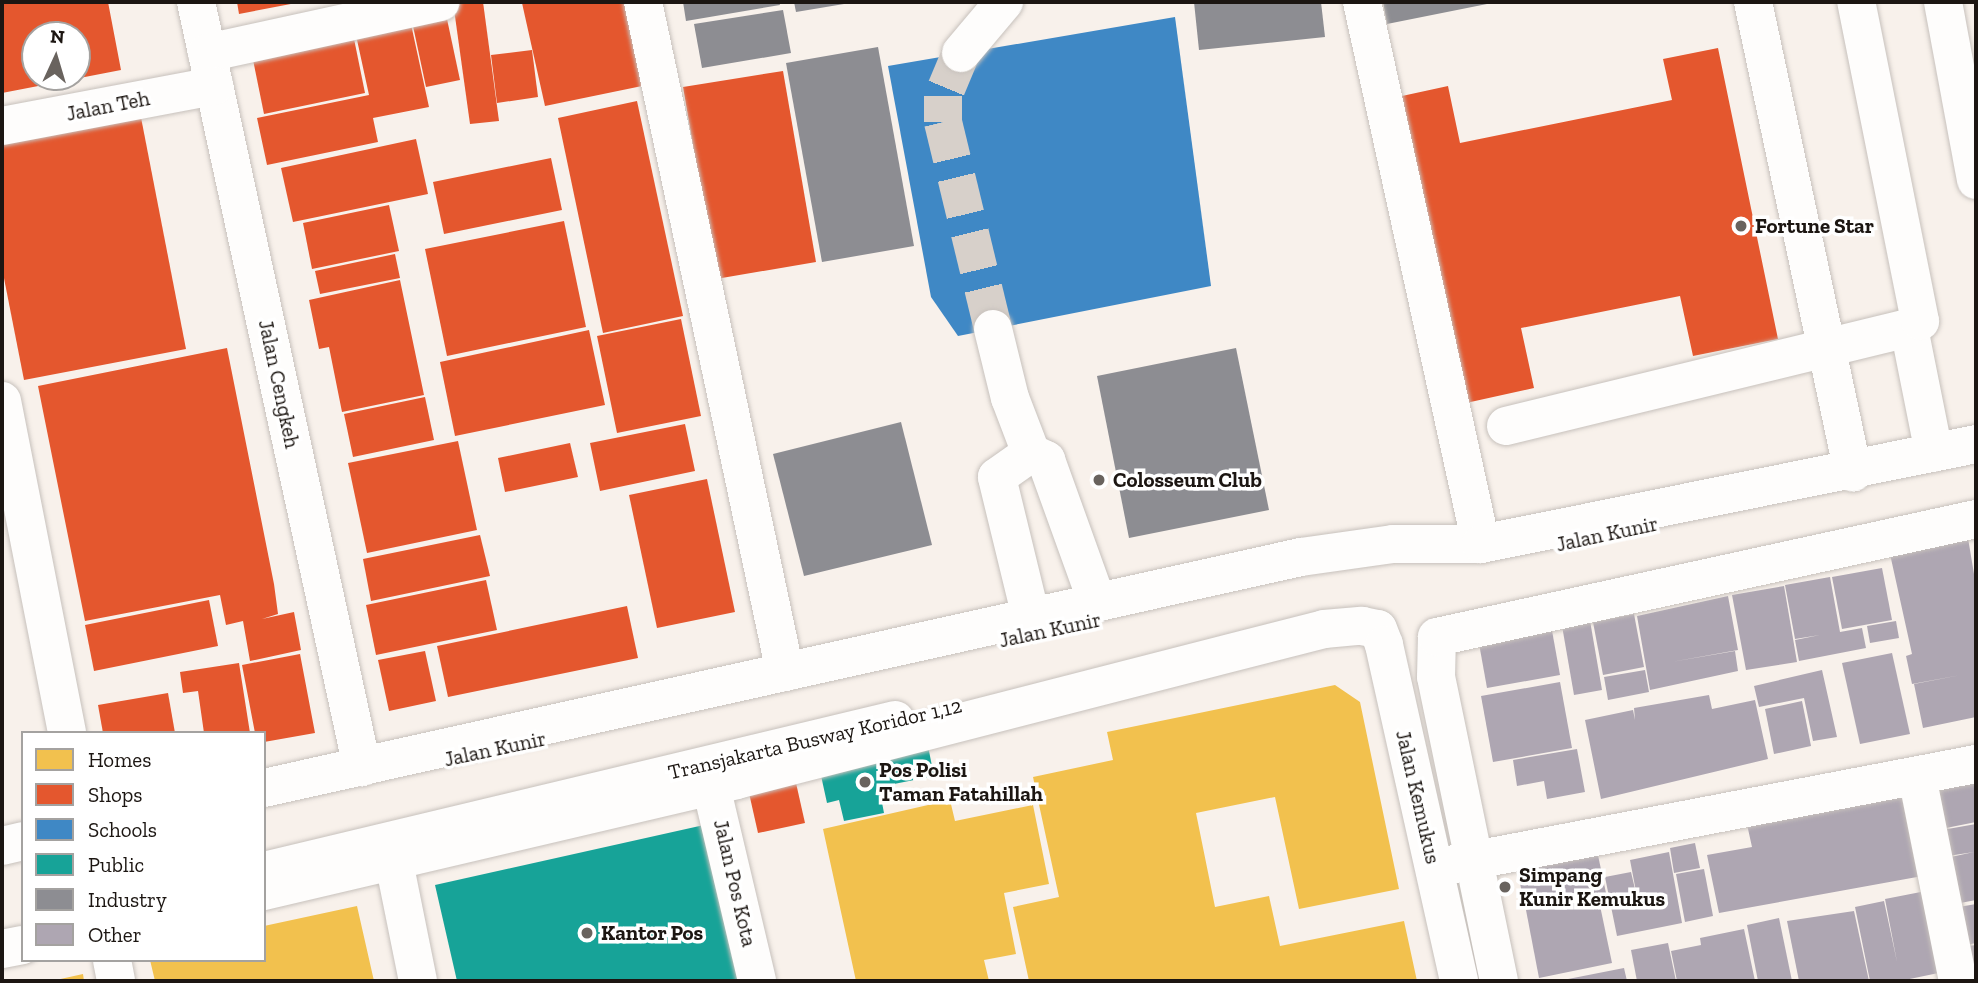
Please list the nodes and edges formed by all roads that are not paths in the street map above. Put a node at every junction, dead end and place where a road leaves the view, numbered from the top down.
1 (196, 2) edge
2 (440, 2) edge
3 (643, 2) edge
4 (1004, 2) edge
5 (1362, 2) edge
6 (1754, 2) edge
7 (1856, 2) edge
8 (1943, 2) edge
9 (961, 53) tunnel mouth
10 (211, 70) junction
11 (2, 126) edge
12 (1976, 180) edge
13 (1909, 328) junction
14 (992, 329) tunnel mouth
15 (1827, 347) junction
16 (2, 401) edge
17 (1506, 426) dead end
18 (1976, 444) edge
19 (1031, 453) junction
20 (1934, 453) junction
21 (1844, 474) junction
22 (1976, 519) edge
23 (1480, 544) junction
24 (1097, 602) junction
25 (1031, 617) junction
26 (1362, 626) junction
27 (785, 672) junction
28 (67, 731) edge
29 (1976, 764) edge
30 (362, 767) junction
31 (1917, 776) junction
32 (710, 786) junction
33 (266, 788) edge
34 (266, 799) edge
35 (21, 841) edge
36 (2, 846) edge
37 (21, 851) edge
38 (2, 855) edge
39 (1475, 859) junction
40 (394, 862) junction
41 (1434, 869) junction
42 (266, 871) edge
43 (266, 891) edge
44 (21, 927) edge
45 (2, 932) edge
46 (21, 945) edge
47 (2, 949) edge
48 (112, 962) edge
49 (116, 981) edge
50 (418, 981) edge
51 (757, 981) edge
52 (1459, 981) edge
53 (1499, 981) edge
54 (1958, 981) edge

1 - 10 street, Jalan Cengkeh
2 - 10 street, Jalan Teh
3 - 27 street
4 - 9 street
5 - 23 street
6 - 15 street
7 - 13 street
8 - 12 street
10 - 11 street, Jalan Teh
10 - 30 street, Jalan Cengkeh
13 - 15 street
13 - 20 street
14 - 19 street
15 - 17 street
15 - 21 street
16 - 28 street
18 - 20 street, Jalan Kunir
19 - 24 street
19 - 25 street
20 - 21 street, Jalan Kunir
21 - 23 street, Jalan Kunir
21 - 34 street, Jalan Kunir
22 - 39 street
23 - 24 street, Jalan Kunir
24 - 25 street, Jalan Kunir
25 - 27 street, Jalan Kunir
26 - 32 street
26 - 41 street, Jalan Kemukus
26 - 42 street, Transjakarta Busway Koridor 1,12
27 - 30 street, Jalan Kunir
29 - 31 street
30 - 33 street, Jalan Kunir
31 - 39 street
31 - 54 street
32 - 40 street
32 - 51 street, Jalan Pos Kota
35 - 36 street
37 - 38 street
39 - 41 street
39 - 53 street
40 - 43 street
40 - 50 street
41 - 52 street, Jalan Kemukus
44 - 45 street
46 - 47 street
48 - 49 street

